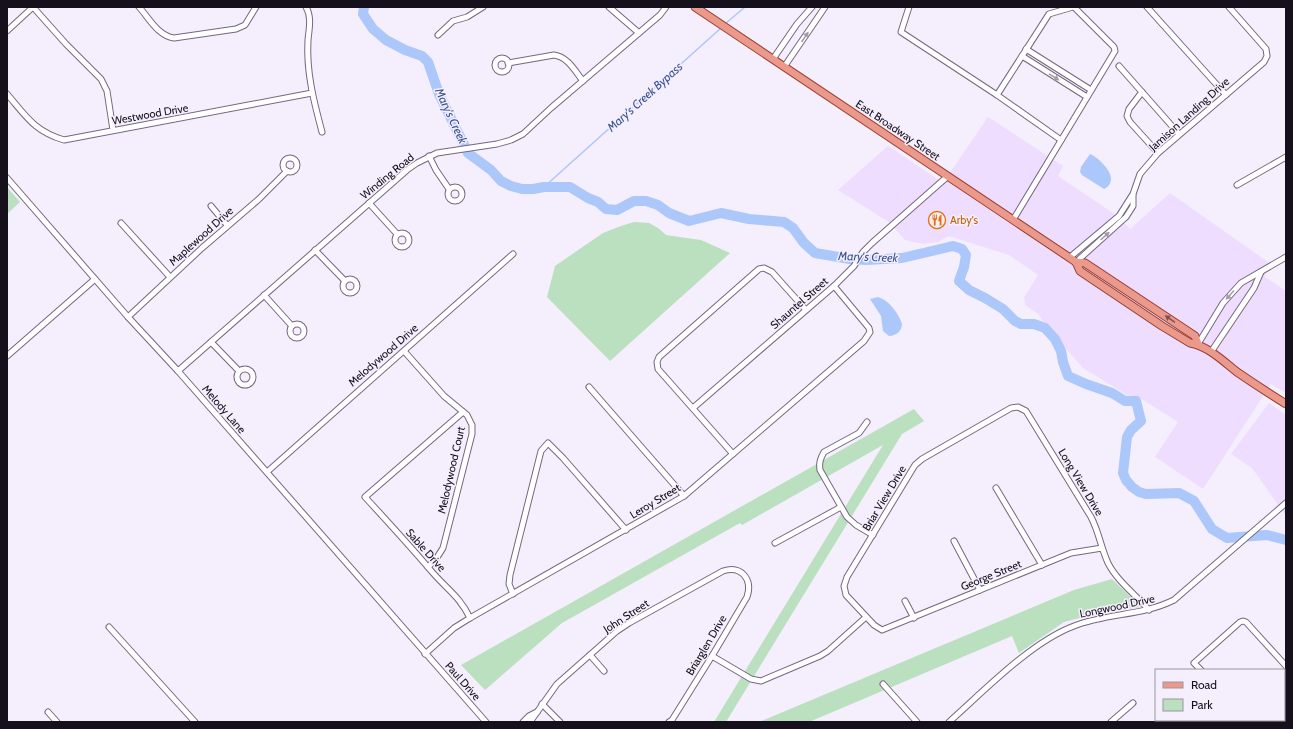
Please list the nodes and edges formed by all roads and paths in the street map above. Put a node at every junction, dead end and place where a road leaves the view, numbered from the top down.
1 (33, 7) edge
2 (139, 7) edge
3 (256, 7) edge
4 (306, 7) edge
5 (483, 7) edge
6 (608, 7) edge
7 (666, 7) edge
8 (695, 7) edge
9 (812, 7) edge
10 (825, 7) edge
11 (909, 7) edge
12 (1074, 7) edge
13 (1147, 7) edge
14 (1229, 7) edge
15 (7, 31) edge
16 (639, 33) junction
17 (438, 35) dead end
18 (1026, 49) junction
19 (1022, 56) junction
20 (773, 59) junction
21 (508, 63) dead end
22 (1118, 66) dead end
23 (784, 67) junction
24 (583, 81) junction
25 (1091, 90) junction
26 (1142, 92) junction
27 (312, 93) junction
28 (7, 94) edge
29 (997, 95) junction
30 (1226, 95) junction
31 (1087, 98) junction
32 (114, 130) junction
33 (322, 132) dead end
34 (1179, 134) junction
35 (1061, 140) junction
36 (1158, 152) junction
37 (429, 156) junction
38 (1286, 157) edge
39 (287, 171) dead end
40 (948, 176) junction
41 (7, 178) edge
42 (1237, 184) dead end
43 (449, 189) dead end
44 (369, 203) junction
45 (211, 206) dead end
46 (1013, 220) junction
47 (121, 222) dead end
48 (227, 226) junction
49 (397, 234) dead end
50 (315, 250) junction
51 (513, 254) dead end
52 (1286, 257) edge
53 (1073, 260) junction
54 (1261, 272) junction
55 (170, 277) junction
56 (95, 279) junction
57 (345, 281) dead end
58 (834, 286) junction
59 (1110, 290) junction
60 (264, 295) junction
61 (806, 310) junction
62 (1157, 311) junction
63 (128, 317) junction
64 (292, 326) dead end
65 (211, 342) junction
66 (1198, 344) junction
67 (404, 351) junction
68 (1211, 352) junction
69 (7, 356) edge
70 (178, 371) junction
71 (239, 371) dead end
72 (589, 387) dead end
73 (1286, 404) edge
74 (1018, 407) joint
75 (693, 408) junction
76 (463, 412) junction
77 (867, 422) dead end
78 (733, 454) junction
79 (267, 472) junction
80 (996, 488) dead end
81 (684, 496) junction
82 (1286, 503) edge
83 (841, 507) junction
84 (626, 530) junction
85 (873, 535) junction
86 (954, 541) dead end
87 (775, 543) dead end
88 (1102, 548) junction
89 (1042, 565) junction
90 (428, 567) junction
91 (745, 576) joint
92 (980, 590) junction
93 (513, 594) junction
94 (905, 601) dead end
95 (1149, 610) junction
96 (866, 617) junction
97 (470, 618) junction
98 (914, 618) junction
99 (109, 627) dead end
100 (889, 627) joint
101 (426, 654) junction
102 (590, 655) junction
103 (712, 656) junction
104 (1286, 666) edge
105 (1200, 669) edge
106 (604, 671) dead end
107 (882, 684) dead end
108 (1133, 703) dead end
109 (542, 704) junction
110 (48, 712) dead end
111 (537, 712) junction
112 (56, 722) edge
113 (195, 722) edge
114 (486, 722) edge
115 (523, 722) edge
116 (530, 722) edge
117 (560, 722) edge
118 (669, 722) edge
119 (917, 722) edge
120 (949, 722) edge
121 (1111, 722) edge

1 - 15 street
1 - 32 street
2 - 3 street
4 - 27 street
5 - 17 street
6 - 16 street
7 - 16 street, Winding Road
8 - 20 main road, East Broadway Street
9 - 20 street
23 -> 10 street
11 - 29 street
12 - 18 street
12 - 25 street
13 - 30 street
14 - 30 street, Jamison Landing Drive
16 - 24 street, Winding Road
18 - 19 street
18 - 25 street
19 - 29 street
19 -> 31 street
20 - 23 main road, East Broadway Street
21 - 24 street
22 - 26 street
23 - 40 main road, East Broadway Street
24 - 37 street, Winding Road
25 - 31 street
26 - 34 street
26 - 36 street
27 - 32 street, Westwood Drive
27 - 33 street
28 - 32 street, Westwood Drive
29 - 35 street
30 - 34 street, Jamison Landing Drive
31 - 35 street
34 - 36 street, Jamison Landing Drive
35 - 46 street
36 - 53 street, Jamison Landing Drive
37 - 43 street
37 - 44 street, Winding Road
38 - 42 street
39 - 48 street, Maplewood Drive
40 - 46 main road, East Broadway Street
40 - 58 street, Shauntel Street
41 - 56 street, Melody Lane
44 - 49 street
44 - 50 street, Winding Road
45 - 48 street
46 - 53 main road, East Broadway Street
47 - 55 street
48 - 55 street, Maplewood Drive
50 - 57 street
50 - 60 street, Winding Road
51 - 67 street, Melodywood Drive
52 - 54 street
53 - 59 main road, East Broadway Street
53 - 62 main road, East Broadway Street
54 -> 66 street
54 - 68 street
55 - 63 street, Maplewood Drive
56 - 63 street, Melody Lane
56 - 69 street
58 - 61 street, Shauntel Street
58 - 78 street, Leroy Street
59 - 62 main road
59 - 66 main road, East Broadway Street
60 - 64 street
60 - 65 street, Winding Road
61 - 75 street, Shauntel Street
61 - 75 street
66 -> 62 main road, East Broadway Street
63 - 70 street, Melody Lane
65 - 70 street, Winding Road
65 - 71 street
66 - 68 main road, East Broadway Street
67 - 76 street, Melodywood Court
67 - 79 street, Melodywood Drive
68 - 73 main road, East Broadway Street
70 - 79 street, Melody Lane
72 - 81 street
74 - 85 street, Briar View Drive
74 - 88 street, Long View Drive
75 - 78 street
76 - 90 street, Melodywood Court
76 - 90 street, Sable Drive
77 - 83 street
78 - 81 street, Leroy Street
79 - 101 street, Melody Lane
80 - 89 street
81 - 84 street, Leroy Street
82 - 95 street, Longwood Drive
83 - 85 street
83 - 87 street
84 - 93 street, Leroy Street
84 - 93 street
85 - 96 street, Briar View Drive
86 - 92 street
88 - 89 street, George Street
88 - 95 street, Long View Drive
89 - 92 street, George Street
90 - 97 street, Sable Drive
91 - 102 street, John Street
91 - 103 street, Briarglen Drive
92 - 98 street, George Street
93 - 97 street, Leroy Street
94 - 98 street
95 - 120 street, Longwood Drive
96 - 100 street, Briar View Drive
96 - 103 street
97 - 101 street, Leroy Street
98 - 100 street, George Street
99 - 113 street
101 - 114 street, Paul Drive
102 - 106 street
102 - 109 street, John Street
103 - 118 street, Briarglen Drive
104 - 105 street
107 - 119 street
108 - 121 street
109 - 111 street, John Street
109 - 117 street
110 - 112 street
111 - 115 street, John Street
111 - 116 street, John Street

